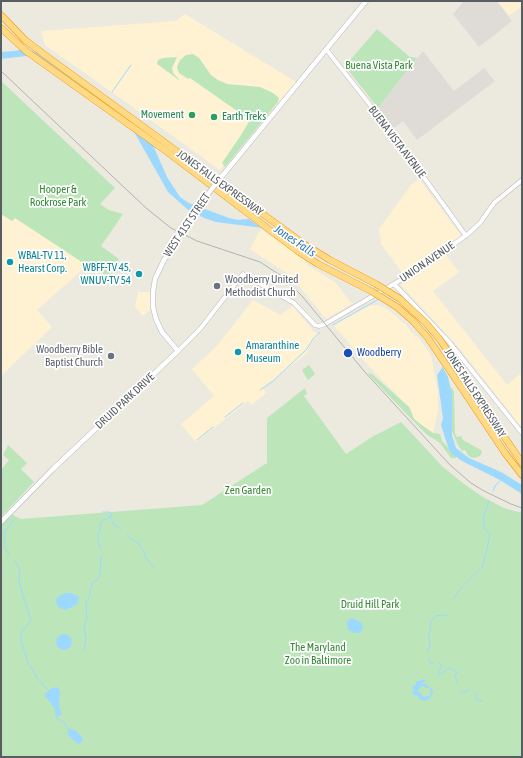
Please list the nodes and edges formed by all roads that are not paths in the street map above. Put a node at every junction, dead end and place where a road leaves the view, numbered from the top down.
1 (366, 1) edge
2 (1, 16) edge
3 (1, 28) edge
4 (326, 49) junction
5 (522, 180) edge
6 (466, 236) junction
7 (243, 274) joint
8 (394, 284) junction
9 (178, 351) junction
10 (522, 433) edge
11 (522, 463) edge
12 (522, 475) edge
13 (1, 522) edge

1 - 4 main road, WEST 41ST STREET
2 - 11 highway, JONES FALLS EXPRESSWAY, bridge
3 - 12 highway, JONES FALLS EXPRESSWAY, bridge
4 - 6 street, BUENA VISTA AVENUE
4 - 9 main road, WEST 41ST STREET, bridge
5 - 6 street, UNION AVENUE
6 - 8 street, UNION AVENUE
7 - 8 street, UNION AVENUE, bridge
7 - 9 street, DRUID PARK DRIVE
8 - 10 street
9 - 13 main road, DRUID PARK DRIVE

